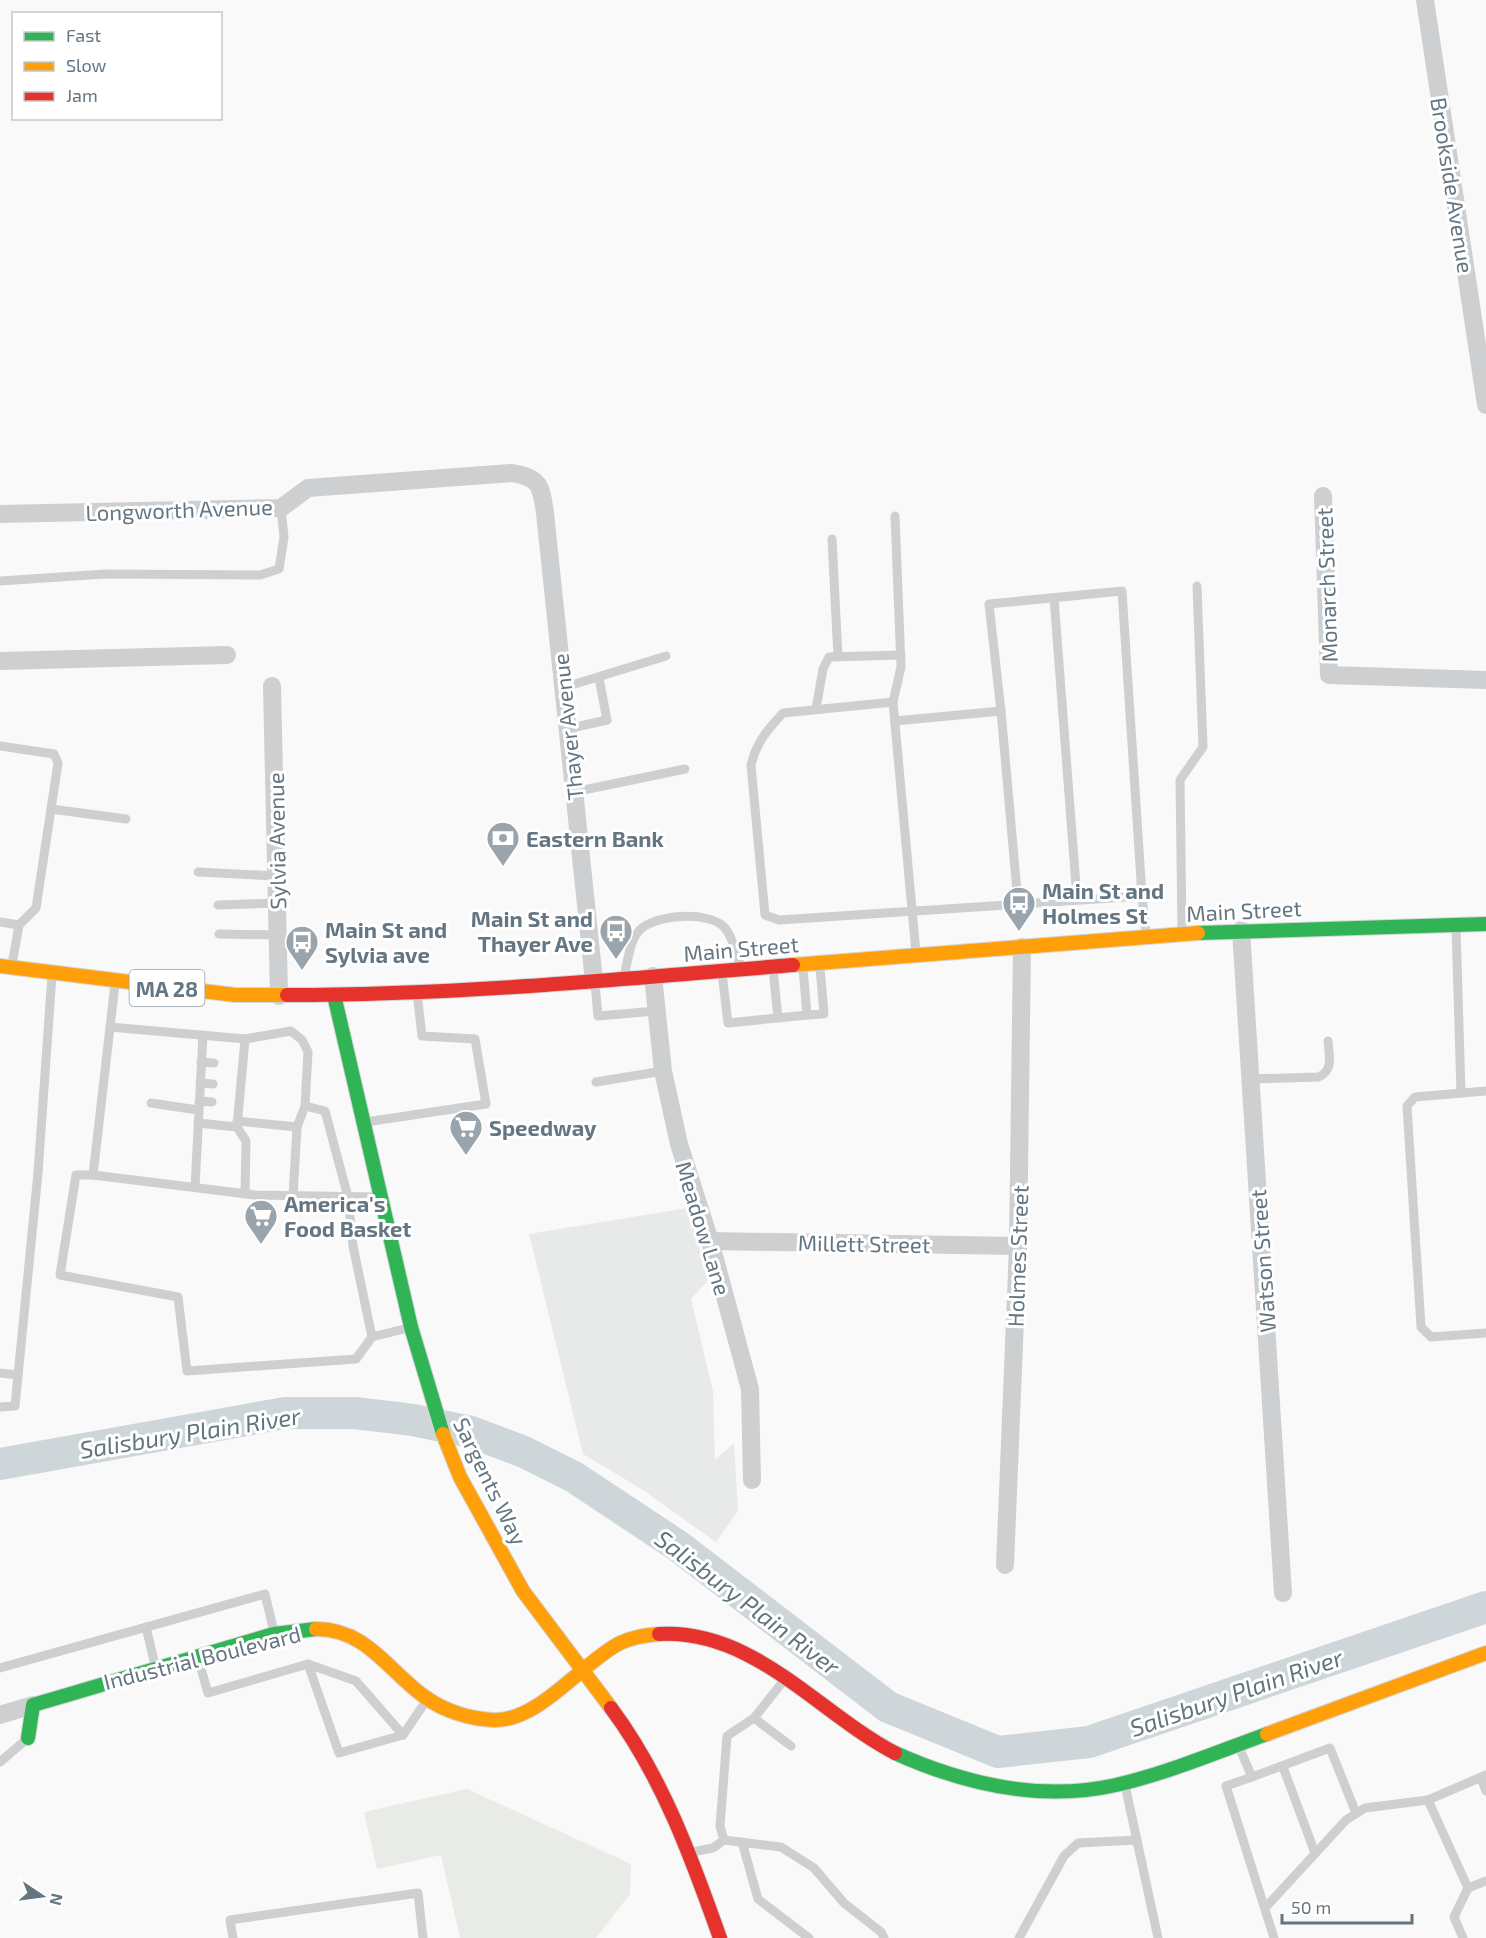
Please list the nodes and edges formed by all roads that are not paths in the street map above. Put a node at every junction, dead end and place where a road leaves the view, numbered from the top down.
1 (1425, 0) edge
2 (1484, 385) edge
3 (1486, 405) edge
4 (531, 477) joint
5 (1323, 496) dead end
6 (281, 508) junction
7 (0, 514) edge
8 (895, 516) dead end
9 (832, 539) dead end
10 (0, 581) edge
11 (1197, 586) dead end
12 (1054, 598) junction
13 (227, 655) dead end
14 (901, 655) junction
15 (666, 656) dead end
16 (838, 657) junction
17 (0, 661) edge
18 (599, 678) junction
19 (1486, 680) edge
20 (272, 686) dead end
21 (562, 688) junction
22 (893, 702) junction
23 (816, 709) junction
24 (1002, 711) junction
25 (895, 721) junction
26 (567, 729) junction
27 (0, 746) edge
28 (685, 769) dead end
29 (574, 792) junction
30 (51, 809) junction
31 (126, 819) dead end
32 (198, 872) dead end
33 (276, 876) junction
34 (1142, 896) junction
35 (1077, 899) junction
36 (277, 903) junction
37 (1018, 903) junction
38 (218, 904) dead end
39 (912, 909) junction
40 (0, 922) edge
41 (1456, 924) junction
42 (1486, 924) edge
43 (19, 925) junction
44 (1241, 930) junction
45 (219, 934) dead end
46 (1182, 934) junction
47 (278, 935) junction
48 (1146, 937) junction
49 (1022, 947) junction
50 (916, 956) junction
51 (819, 963) junction
52 (803, 964) junction
53 (6, 967) edge
54 (773, 967) junction
55 (742, 969) junction
56 (722, 971) junction
57 (52, 973) junction
58 (653, 976) junction
59 (624, 978) junction
60 (594, 981) junction
61 (116, 982) junction
62 (417, 991) junction
63 (334, 995) junction
64 (279, 996) junction
65 (656, 1011) junction
66 (807, 1016) junction
67 (778, 1018) junction
68 (110, 1027) junction
69 (202, 1035) junction
70 (244, 1039) junction
71 (1328, 1041) dead end
72 (201, 1062) junction
73 (214, 1064) dead end
74 (663, 1071) junction
75 (1251, 1079) junction
76 (596, 1082) dead end
77 (200, 1083) junction
78 (213, 1084) dead end
79 (1486, 1091) edge
80 (1461, 1093) junction
81 (212, 1102) dead end
82 (151, 1103) dead end
83 (199, 1105) junction
84 (305, 1106) junction
85 (364, 1122) junction
86 (198, 1124) junction
87 (237, 1124) junction
88 (297, 1127) junction
89 (93, 1175) junction
90 (195, 1187) junction
91 (245, 1194) junction
92 (293, 1196) junction
93 (348, 1197) junction
94 (381, 1197) junction
95 (710, 1241) junction
96 (1018, 1246) junction
97 (411, 1327) junction
98 (1486, 1333) edge
99 (372, 1337) junction
100 (0, 1373) edge
101 (18, 1375) junction
102 (0, 1407) edge
103 (752, 1480) dead end
104 (1005, 1565) dead end
105 (1283, 1593) dead end
106 (146, 1627) junction
107 (274, 1634) junction
108 (1486, 1653) edge
109 (198, 1656) junction
110 (308, 1664) junction
111 (0, 1668) edge
112 (155, 1668) junction
113 (582, 1670) junction
114 (785, 1679) junction
115 (428, 1699) junction
116 (33, 1705) junction
117 (0, 1715) edge
118 (754, 1718) junction
119 (403, 1735) junction
120 (28, 1738) joint
121 (1239, 1745) junction
122 (791, 1746) dead end
123 (0, 1762) edge
124 (1283, 1767) junction
125 (1483, 1776) edge
126 (1252, 1777) junction
127 (1124, 1783) junction
128 (1486, 1791) edge
129 (1428, 1800) junction
130 (1356, 1813) junction
131 (723, 1840) junction
132 (1137, 1840) junction
133 (741, 1842) junction
134 (690, 1853) junction
135 (1316, 1853) junction
136 (1486, 1881) edge
137 (1468, 1888) junction
138 (1265, 1908) junction
139 (233, 1938) edge
140 (423, 1938) edge
141 (720, 1938) edge
142 (809, 1938) edge
143 (884, 1938) edge
144 (1019, 1938) edge
145 (1158, 1938) edge
146 (1274, 1938) edge
147 (1463, 1938) edge

1 - 2 street, Brookside Avenue
2 - 3 street, Brookside Avenue
4 - 6 street, Longworth Avenue
4 - 21 street, Thayer Avenue
5 - 19 street, Monarch Street
6 - 7 street, Longworth Avenue
6 - 10 lane
8 - 14 lane
9 - 16 lane
11 - 46 lane
12 - 24 lane
12 - 34 lane
12 - 35 lane
13 - 17 street
14 - 16 lane
14 - 22 lane
15 - 18 lane
16 - 23 lane
18 - 21 lane
18 - 26 lane
20 - 33 street, Sylvia Avenue
21 - 26 street, Thayer Avenue
22 - 23 lane
22 - 25 lane
23 - 39 lane
24 - 25 lane
24 - 37 lane
25 - 39 lane
26 - 29 street, Thayer Avenue
27 - 30 lane
28 - 29 lane
29 - 60 street, Thayer Avenue
30 - 31 lane
30 - 43 lane
32 - 33 lane
33 - 36 street, Sylvia Avenue
34 - 35 lane
34 - 48 lane
35 - 37 lane
36 - 38 lane
36 - 47 street, Sylvia Avenue
37 - 39 lane
39 - 50 lane
40 - 43 lane
41 - 42 main road, Main Street / MA 28
41 - 44 main road, Main Street / MA 28
41 - 80 lane
43 - 53 lane
44 - 46 main road, Main Street / MA 28
44 - 75 street, Watson Street
45 - 47 lane
46 - 48 main road, Main Street / MA 28
47 - 64 street, Sylvia Avenue
48 - 49 main road, Main Street / MA 28
49 - 50 main road, Main Street / MA 28
49 - 96 street, Holmes Street
50 - 51 main road, Main Street / MA 28
51 - 52 main road, Main Street / MA 28
51 - 66 lane
52 - 54 main road, Main Street / MA 28
52 - 66 lane
53 - 57 main road, Main Street / MA 28
54 - 55 main road, Main Street / MA 28
54 - 67 lane
55 - 56 main road, Main Street / MA 28
55 - 59 lane
56 - 58 main road, Main Street / MA 28
56 - 67 lane
57 - 61 main road, Main Street / MA 28
57 - 101 lane
58 - 59 main road, Main Street / MA 28
58 - 65 street, Meadow Lane
59 - 60 main road, Main Street / MA 28
60 - 62 main road, Main Street / MA 28
60 - 65 lane
61 - 64 main road, Main Street / MA 28
61 - 68 lane
62 - 63 main road, Main Street / MA 28
62 - 85 lane
63 - 64 main road, Main Street / MA 28
63 - 85 main road, Sargents Way
65 - 74 street, Meadow Lane
66 - 67 lane
68 - 69 lane
68 - 89 lane
69 - 70 lane
69 - 72 lane
70 - 84 lane
70 - 87 lane
71 - 75 lane
72 - 73 lane
72 - 77 lane
74 - 76 lane
74 - 95 street, Meadow Lane
75 - 105 street, Watson Street
77 - 78 lane
77 - 83 lane
79 - 80 lane
80 - 98 lane
81 - 83 lane
82 - 83 lane
83 - 86 lane
84 - 88 lane
84 - 93 lane
85 - 94 main road, Sargents Way
86 - 87 lane
86 - 90 lane
87 - 88 lane
87 - 91 lane
88 - 92 lane
89 - 90 lane
89 - 99 lane
90 - 91 lane
91 - 92 lane
92 - 93 lane
93 - 94 lane
93 - 99 lane
94 - 97 main road, Sargents Way
95 - 96 street, Millett Street
95 - 103 street, Meadow Lane
96 - 104 street, Holmes Street
97 - 99 lane
97 - 113 main road, Sargents Way
100 - 101 lane
101 - 102 lane
106 - 107 lane
106 - 111 lane
106 - 112 lane
107 - 109 main road, Industrial Boulevard
107 - 115 main road, Industrial Boulevard
108 - 121 main road, Industrial Boulevard
109 - 110 lane
109 - 112 main road, Industrial Boulevard
110 - 119 lane
110 - 119 lane
112 - 116 main road, Industrial Boulevard
113 - 114 main road, Industrial Boulevard
113 - 115 main road, Industrial Boulevard
113 - 134 main road, Sargents Way
114 - 118 lane
114 - 127 main road, Industrial Boulevard
115 - 119 lane
116 - 117 street, Industrial Boulevard
116 - 120 main road
118 - 122 lane
118 - 131 lane
120 - 123 lane
121 - 126 lane
121 - 127 main road, Industrial Boulevard
124 - 126 lane
124 - 130 lane
124 - 135 lane
125 - 128 lane
125 - 129 lane
126 - 138 lane
127 - 132 lane
129 - 130 lane
129 - 137 lane
130 - 135 lane
131 - 133 lane
131 - 134 lane
132 - 144 lane
132 - 145 lane
133 - 142 lane
133 - 143 lane
134 - 141 main road, Sargents Way
135 - 138 lane
136 - 137 lane
137 - 147 lane
138 - 146 lane
139 - 140 lane

